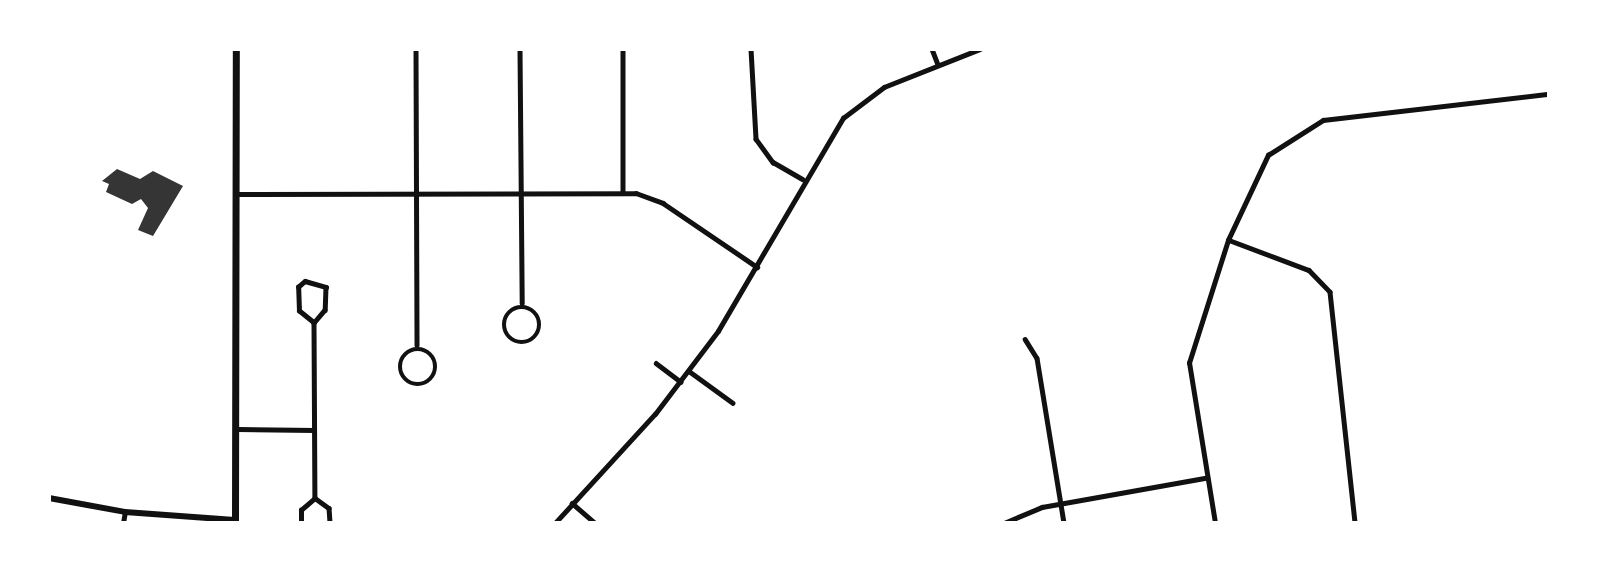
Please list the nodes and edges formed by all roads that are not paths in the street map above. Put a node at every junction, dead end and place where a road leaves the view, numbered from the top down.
1 (236, 49) edge
2 (416, 49) edge
3 (520, 49) edge
4 (623, 49) edge
5 (751, 49) edge
6 (932, 49) edge
7 (980, 49) edge
8 (938, 65) junction
9 (1549, 94) edge
10 (803, 179) junction
11 (520, 192) junction
12 (623, 192) junction
13 (237, 194) junction
14 (416, 194) junction
15 (1228, 240) junction
16 (757, 267) junction
17 (522, 303) junction
18 (314, 323) junction
19 (1025, 339) dead end
20 (417, 345) junction
21 (656, 363) dead end
22 (690, 371) junction
23 (681, 382) junction
24 (733, 404) dead end
25 (238, 429) junction
26 (314, 430) junction
27 (1205, 478) junction
28 (49, 498) edge
29 (315, 498) junction
30 (572, 503) junction
31 (1061, 503) junction
32 (125, 512) junction
33 (235, 521) edge
34 (123, 523) edge
35 (301, 523) edge
36 (330, 523) edge
37 (555, 523) edge
38 (595, 523) edge
39 (1004, 523) edge
40 (1064, 523) edge
41 (1215, 523) edge
42 (1355, 523) edge

1 - 13 main road
2 - 14 street
3 - 11 street
4 - 12 street
5 - 10 street
6 - 8 street
7 - 8 street
8 - 10 street
9 - 15 street
10 - 16 street
11 - 12 street
11 - 14 street
11 - 17 street
12 - 16 street
13 - 14 street
13 - 25 main road
14 - 20 street
15 - 27 street
15 - 42 street
16 - 22 street
17 - 17 street
18 - 18 street
18 - 26 street
19 - 31 street
20 - 20 street
21 - 23 street
22 - 23 street
22 - 24 street
23 - 30 street
25 - 26 street
25 - 33 main road
26 - 29 street
27 - 31 street
27 - 41 street
28 - 32 street
29 - 35 street
29 - 36 street
30 - 37 street
30 - 38 street
31 - 39 street
31 - 40 street
32 - 33 street
32 - 34 street

